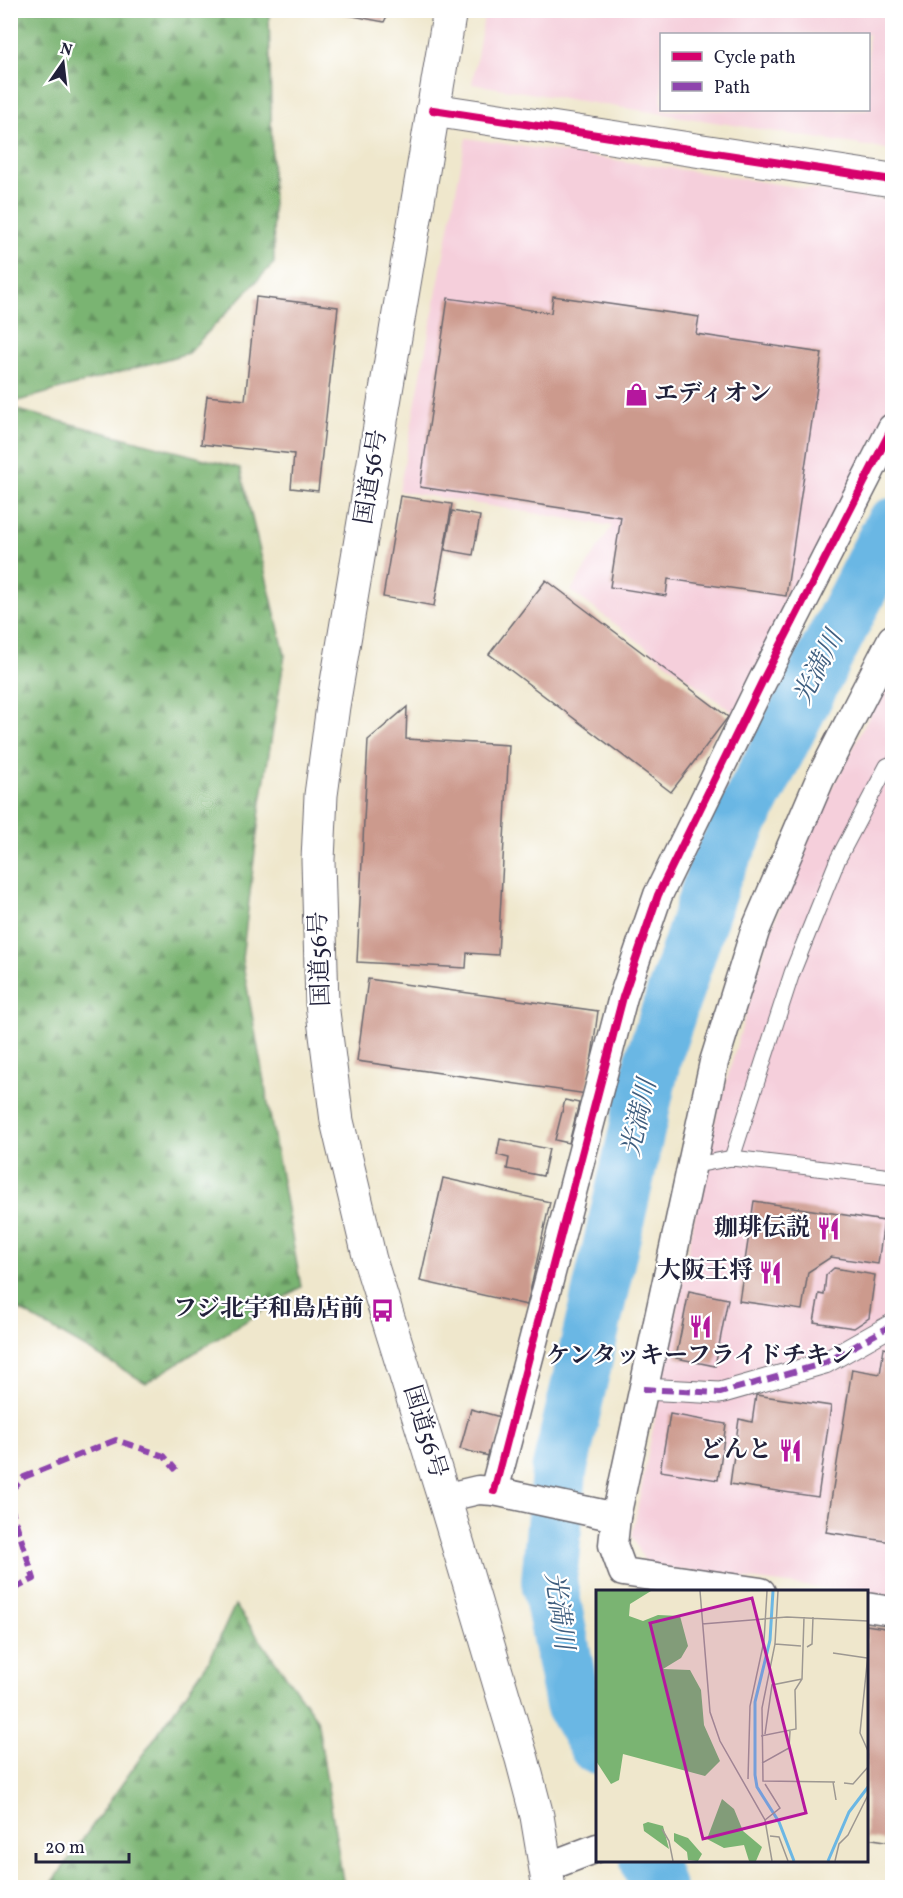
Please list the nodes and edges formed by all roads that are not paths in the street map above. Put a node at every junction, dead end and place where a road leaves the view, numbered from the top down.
1 (450, 10) edge
2 (433, 110) junction
3 (892, 180) edge
4 (892, 429) edge
5 (892, 639) edge
6 (892, 764) edge
7 (732, 1158) junction
8 (691, 1166) junction
9 (892, 1177) edge
10 (892, 1325) edge
11 (643, 1389) junction
12 (502, 1493) junction
13 (444, 1498) junction
14 (607, 1516) junction
15 (622, 1582) edge
16 (733, 1590) edge
17 (867, 1607) edge
18 (892, 1611) edge
19 (596, 1849) edge
20 (548, 1877) edge

1 - 2 main road, 国道56号
2 - 3 main road
2 - 13 main road, 国道56号
4 - 12 street
5 - 8 street
6 - 7 lane
7 - 8 lane
7 - 9 lane
8 - 11 street
10 - 11 street
11 - 14 street
12 - 13 street
12 - 14 street
13 - 20 main road, 国道56号
14 - 15 street
15 - 16 street
17 - 18 street
19 - 20 street

